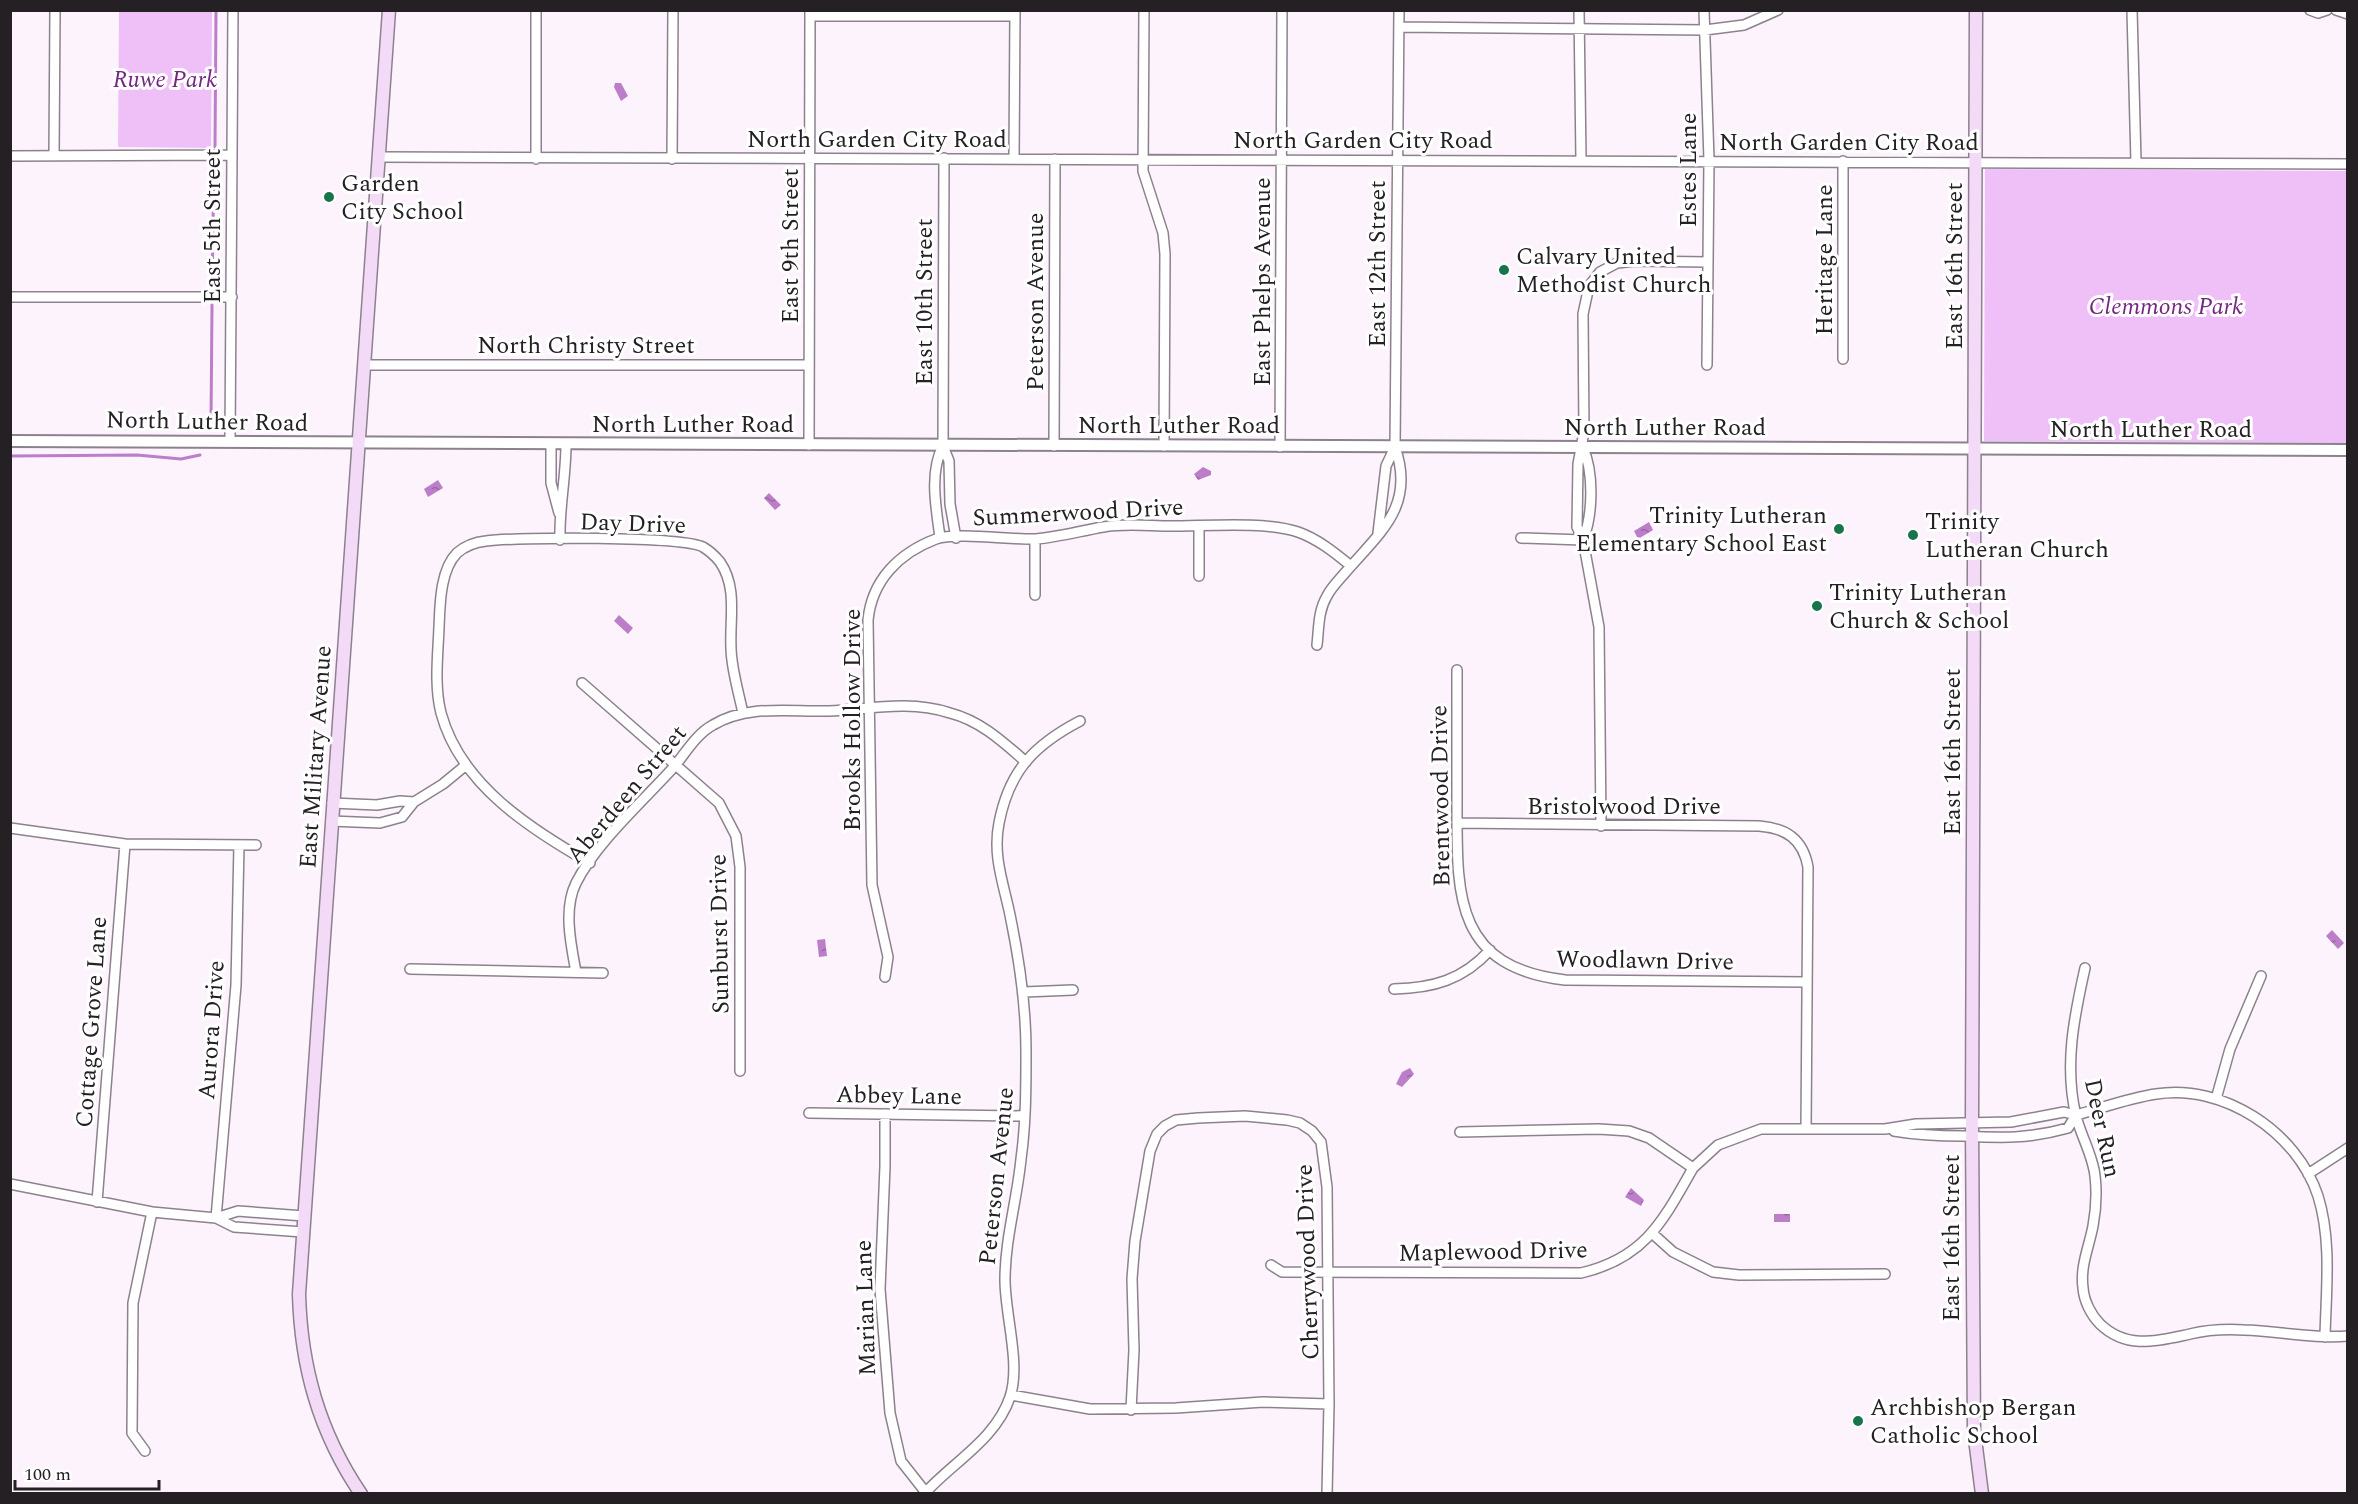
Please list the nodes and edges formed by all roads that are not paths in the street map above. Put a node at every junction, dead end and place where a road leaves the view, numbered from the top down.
1 (56, 10) edge
2 (233, 10) edge
3 (389, 10) edge
4 (536, 10) edge
5 (673, 10) edge
6 (1144, 10) edge
7 (1282, 10) edge
8 (1399, 10) edge
9 (1579, 10) edge
10 (1704, 10) edge
11 (1778, 10) edge
12 (1976, 10) edge
13 (2132, 10) edge
14 (2310, 10) edge
15 (2327, 10) edge
16 (2336, 10) edge
17 (810, 13) edge
18 (1015, 13) edge
19 (2348, 14) edge
20 (1399, 27) junction
21 (1579, 28) junction
22 (1705, 30) junction
23 (54, 155) junction
24 (232, 155) junction
25 (10, 156) edge
26 (378, 157) junction
27 (944, 158) junction
28 (536, 159) junction
29 (672, 159) junction
30 (810, 159) junction
31 (1014, 159) junction
32 (1055, 159) junction
33 (1142, 159) junction
34 (1282, 159) junction
35 (1397, 160) junction
36 (1581, 160) junction
37 (1709, 160) junction
38 (1843, 161) junction
39 (1976, 162) junction
40 (2136, 162) junction
41 (2348, 164) edge
42 (1707, 262) junction
43 (10, 297) edge
44 (232, 297) junction
45 (1843, 359) dead end
46 (364, 365) junction
47 (809, 365) junction
48 (1707, 365) dead end
49 (10, 441) edge
50 (230, 441) junction
51 (358, 444) junction
52 (550, 444) junction
53 (566, 444) junction
54 (809, 445) junction
55 (943, 446) junction
56 (1054, 446) junction
57 (1164, 446) junction
58 (1280, 447) junction
59 (1395, 447) junction
60 (1583, 447) junction
61 (1974, 449) junction
62 (2348, 450) edge
63 (559, 513) junction
64 (1200, 526) junction
65 (1378, 533) junction
66 (940, 537) junction
67 (956, 537) junction
68 (1521, 538) dead end
69 (1035, 539) junction
70 (560, 540) junction
71 (1583, 540) junction
72 (1351, 566) junction
73 (1198, 576) dead end
74 (1035, 594) dead end
75 (1317, 645) dead end
76 (1457, 670) dead end
77 (582, 683) dead end
78 (869, 707) junction
79 (743, 713) junction
80 (1080, 722) dead end
81 (1026, 762) junction
82 (466, 765) junction
83 (676, 765) junction
84 (414, 802) junction
85 (332, 803) junction
86 (331, 821) junction
87 (1457, 823) junction
88 (1601, 826) junction
89 (10, 828) edge
90 (125, 844) junction
91 (239, 845) junction
92 (256, 845) dead end
93 (590, 863) junction
94 (1490, 950) junction
95 (2085, 968) dead end
96 (410, 969) dead end
97 (576, 972) junction
98 (603, 973) dead end
99 (2261, 976) dead end
100 (885, 977) dead end
101 (1807, 982) junction
102 (1394, 989) dead end
103 (1073, 990) dead end
104 (1024, 992) junction
105 (740, 1071) dead end
106 (2216, 1099) junction
107 (809, 1113) dead end
108 (885, 1114) junction
109 (2076, 1115) junction
110 (1025, 1116) junction
111 (1972, 1124) junction
112 (1806, 1129) junction
113 (1885, 1129) junction
114 (1460, 1132) dead end
115 (1972, 1137) junction
116 (2348, 1148) edge
117 (1693, 1168) junction
118 (2308, 1174) junction
119 (10, 1184) edge
120 (97, 1202) junction
121 (152, 1212) junction
122 (304, 1216) junction
123 (216, 1218) junction
124 (303, 1232) junction
125 (1653, 1234) junction
126 (1271, 1265) dead end
127 (1329, 1273) junction
128 (1885, 1274) dead end
129 (2348, 1336) edge
130 (2325, 1337) junction
131 (1011, 1395) junction
132 (1329, 1404) junction
133 (1131, 1410) junction
134 (145, 1450) dead end
135 (926, 1493) edge
136 (361, 1494) edge
137 (1327, 1494) edge
138 (1982, 1494) edge

1 - 23 street
2 - 24 street, East 5th Street
3 - 26 main road, East Military Avenue
4 - 28 street
5 - 29 street
6 - 33 street
7 - 34 street, East Phelps Avenue
8 - 20 street, East 12th Street
9 - 21 street
10 - 22 street, Estes Lane
11 - 22 street
12 - 39 main road, East 16th Street
13 - 40 street
14 - 15 street
16 - 19 street
17 - 18 street
17 - 30 street, East 9th Street
18 - 31 street
20 - 21 street
20 - 35 street, East 12th Street
21 - 22 street
21 - 36 street
22 - 37 street, Estes Lane
23 - 24 street
23 - 25 street
24 - 44 street, East 5th Street
26 - 28 street, North Garden City Road
26 - 46 main road, East Military Avenue
27 - 30 street, North Garden City Road
27 - 31 street, North Garden City Road
27 - 55 street, East 10th Street
28 - 29 street, North Garden City Road
29 - 30 street, North Garden City Road
30 - 47 street, East 9th Street
31 - 32 street, North Garden City Road
32 - 33 street, North Garden City Road
32 - 56 street, Peterson Avenue
33 - 34 street, North Garden City Road
33 - 57 street
34 - 35 street, North Garden City Road
34 - 58 street, East Phelps Avenue
35 - 36 street, North Garden City Road
35 - 59 street, East 12th Street
36 - 37 street, North Garden City Road
37 - 38 street, North Garden City Road
37 - 42 street, Estes Lane
38 - 39 street, North Garden City Road
38 - 45 street, Heritage Lane
39 - 40 street, North Garden City Road
39 - 61 main road, East 16th Street
40 - 41 street, North Garden City Road
42 - 48 street, Estes Lane
42 - 60 street
43 - 44 street
44 - 50 street, East 5th Street
46 - 47 street, North Christy Street
46 - 51 main road, East Military Avenue
47 - 54 street, East 9th Street
49 - 50 street, North Luther Road
50 - 51 street, North Luther Road
51 - 52 street, North Luther Road
51 - 85 main road, East Military Avenue
52 - 53 street, North Luther Road
52 - 63 street
53 - 54 street, North Luther Road
53 - 63 street
54 - 55 street, North Luther Road
55 - 56 street, North Luther Road
55 - 66 street
55 - 67 street
56 - 57 street, North Luther Road
57 - 58 street, North Luther Road
58 - 59 street, North Luther Road
59 - 60 street, North Luther Road
59 - 65 street, East 12th Street
59 - 65 street, East 12th Street
60 - 61 street, North Luther Road
60 - 71 street
61 - 62 street, North Luther Road
61 - 111 main road, East 16th Street
63 - 70 street
64 - 69 street, Summerwood Drive
64 - 72 street, Summerwood Drive
64 - 73 street
65 - 72 street, East 12th Street
66 - 67 street, Summerwood Drive
66 - 78 street, Brooks Hollow Drive
67 - 69 street, Summerwood Drive
68 - 71 street
69 - 74 street
70 - 79 street, Day Drive
70 - 82 street, Day Drive
71 - 88 street
72 - 75 street, East 12th Street
76 - 87 street, Brentwood Drive
77 - 83 street, Sunburst Drive
78 - 79 street, Aberdeen Street
78 - 81 street, Aberdeen Street
78 - 100 street, Brooks Hollow Drive
79 - 83 street, Aberdeen Street
80 - 81 street, Peterson Avenue
81 - 104 street, Peterson Avenue
82 - 84 street
82 - 93 street, Day Drive
83 - 93 street, Aberdeen Street
83 - 105 street, Sunburst Drive
84 - 85 street
84 - 86 street
85 - 86 main road, East Military Avenue
86 - 122 main road, East Military Avenue
87 - 88 street, Bristolwood Drive
87 - 94 street, Brentwood Drive
88 - 101 street, Bristolwood Drive
89 - 90 street
90 - 91 street
90 - 120 street, Cottage Grove Lane
91 - 92 street
91 - 123 street, Aurora Drive
93 - 97 street, Aberdeen Street
94 - 101 street, Woodlawn Drive
94 - 102 street
95 - 109 street, Deer Run
96 - 97 street
97 - 98 street
99 - 106 street
101 - 112 street
103 - 104 street
104 - 110 street, Peterson Avenue
106 - 109 street
106 - 118 street
107 - 108 street, Abbey Lane
108 - 110 street, Abbey Lane
108 - 135 street, Marian Lane
109 - 111 street, Maplewood Drive
109 - 115 street, Maplewood Drive
109 - 130 street, Deer Run
110 - 131 street, Peterson Avenue
111 - 113 street, Maplewood Drive
111 - 115 main road, East 16th Street
112 - 113 street, Maplewood Drive
112 - 117 street, Maplewood Drive
113 - 115 street, Maplewood Drive
114 - 117 street
115 - 138 main road, East 16th Street
116 - 118 street
117 - 125 street, Maplewood Drive
118 - 130 street
119 - 120 street
120 - 121 street
121 - 123 street
121 - 134 street
122 - 123 street
122 - 124 main road, East Military Avenue
123 - 124 street
124 - 136 main road, East Military Avenue
125 - 127 street, Maplewood Drive
125 - 128 street
126 - 127 street, Maplewood Drive
127 - 132 street, Cherrywood Drive
127 - 133 street, Cherrywood Drive
129 - 130 street, Deer Run
131 - 133 street
131 - 135 street, Peterson Avenue
132 - 133 street
132 - 137 street, Cherrywood Drive

